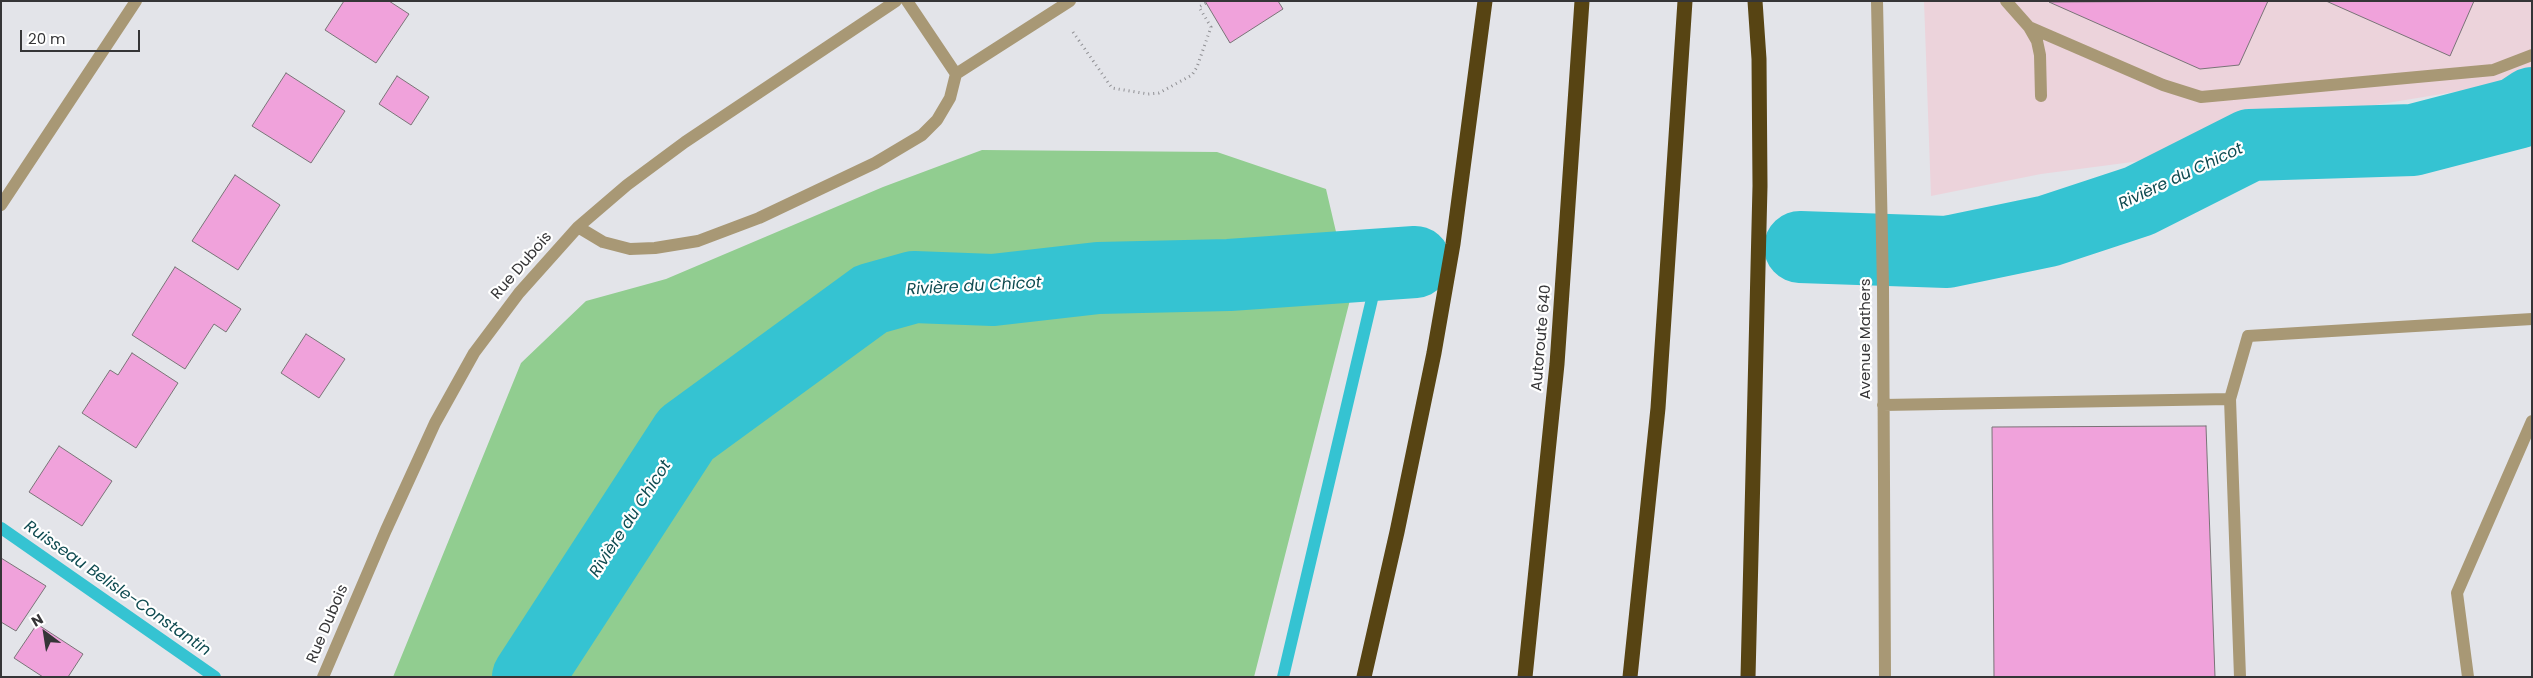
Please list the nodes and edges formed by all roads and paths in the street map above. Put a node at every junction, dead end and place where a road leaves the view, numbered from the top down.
1 (136, 1) edge
2 (896, 1) edge
3 (907, 1) edge
4 (1070, 1) edge
5 (1196, 1) edge
6 (1486, 1) edge
7 (1582, 1) edge
8 (1685, 1) edge
9 (1755, 1) edge
10 (1877, 1) edge
11 (2006, 1) edge
12 (1206, 3) dead end
13 (1199, 6) junction
14 (2029, 27) junction
15 (2532, 55) edge
16 (1089, 58) dead end
17 (956, 74) junction
18 (2041, 96) dead end
19 (1, 205) edge
20 (578, 228) junction
21 (2532, 319) edge
22 (2230, 399) junction
23 (1883, 405) junction
24 (2532, 421) edge
25 (323, 677) edge
26 (1364, 677) edge
27 (1525, 677) edge
28 (1630, 677) edge
29 (1748, 677) edge
30 (1885, 677) edge
31 (2240, 677) edge
32 (2468, 677) edge

1 - 19 street
2 - 20 street, Rue Dubois
3 - 17 street
4 - 17 street
5 - 13 path
6 - 26 highway
7 - 27 highway, Autoroute 640
8 - 28 highway
9 - 29 highway
10 - 23 street, Avenue Mathers
11 - 14 street
12 - 13 path
13 - 16 path
14 - 15 street
14 - 18 street
17 - 20 street
20 - 25 street, Rue Dubois
21 - 22 street
22 - 23 street
22 - 31 street
23 - 30 street, Avenue Mathers
24 - 32 street

